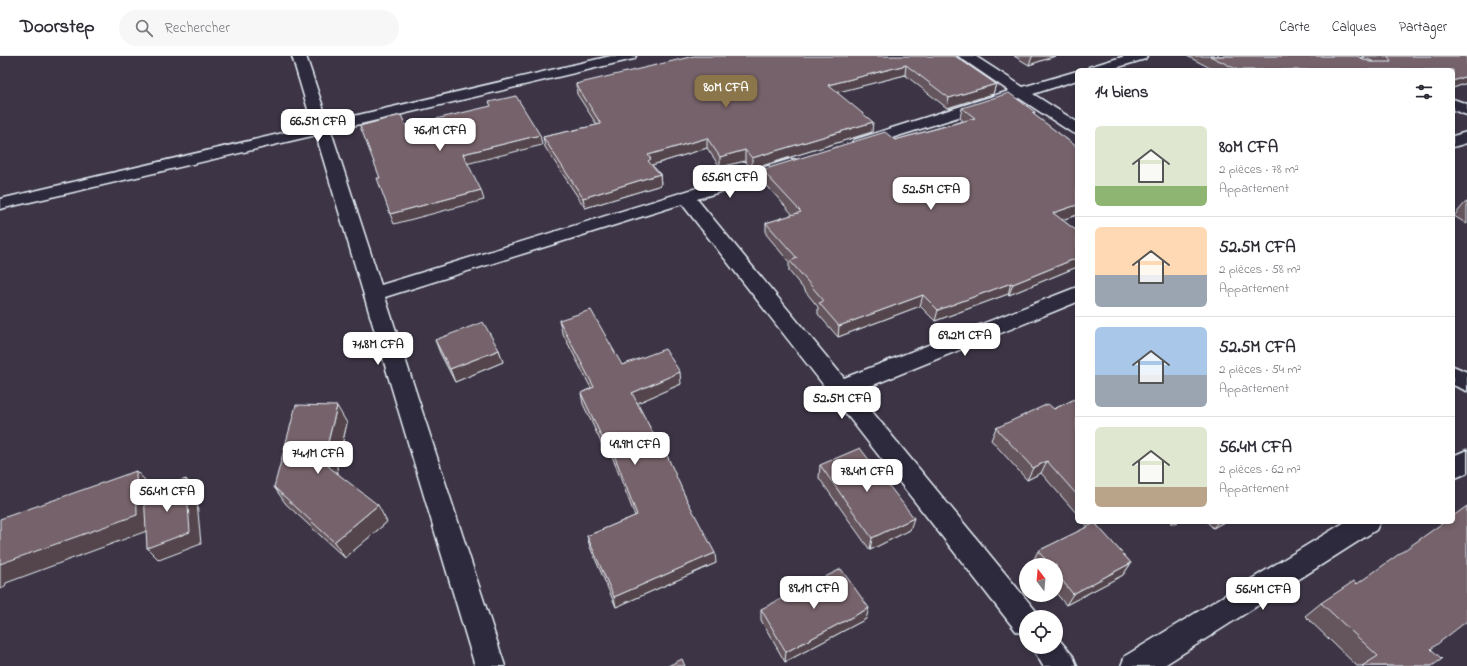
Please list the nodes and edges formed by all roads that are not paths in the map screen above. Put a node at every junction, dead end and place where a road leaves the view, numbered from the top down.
1 (299, 56) edge
2 (629, 56) edge
3 (965, 56) edge
4 (1140, 56) edge
5 (1101, 68) edge
6 (1075, 76) edge
7 (1021, 93) junction
8 (1455, 105) edge
9 (1467, 110) edge
10 (321, 128) junction
11 (1075, 128) edge
12 (1467, 136) edge
13 (1455, 141) edge
14 (846, 147) edge
15 (808, 159) edge
16 (686, 197) junction
17 (0, 204) edge
18 (374, 294) junction
19 (1075, 295) edge
20 (1455, 375) edge
21 (1467, 383) edge
22 (840, 389) junction
23 (1467, 460) edge
24 (1455, 468) edge
25 (1365, 524) edge
26 (1019, 612) edge
27 (1053, 654) edge
28 (490, 666) edge
29 (1062, 666) edge
30 (1136, 666) edge

1 - 10 street
2 - 10 street
3 - 7 street
4 - 5 street
6 - 7 street
7 - 11 street
7 - 14 street
8 - 9 street
10 - 17 street
10 - 18 street
12 - 13 street
15 - 16 street
16 - 18 street
16 - 22 street
18 - 28 street
19 - 22 street
20 - 21 street
22 - 26 street
23 - 24 street
25 - 30 street
27 - 29 street

